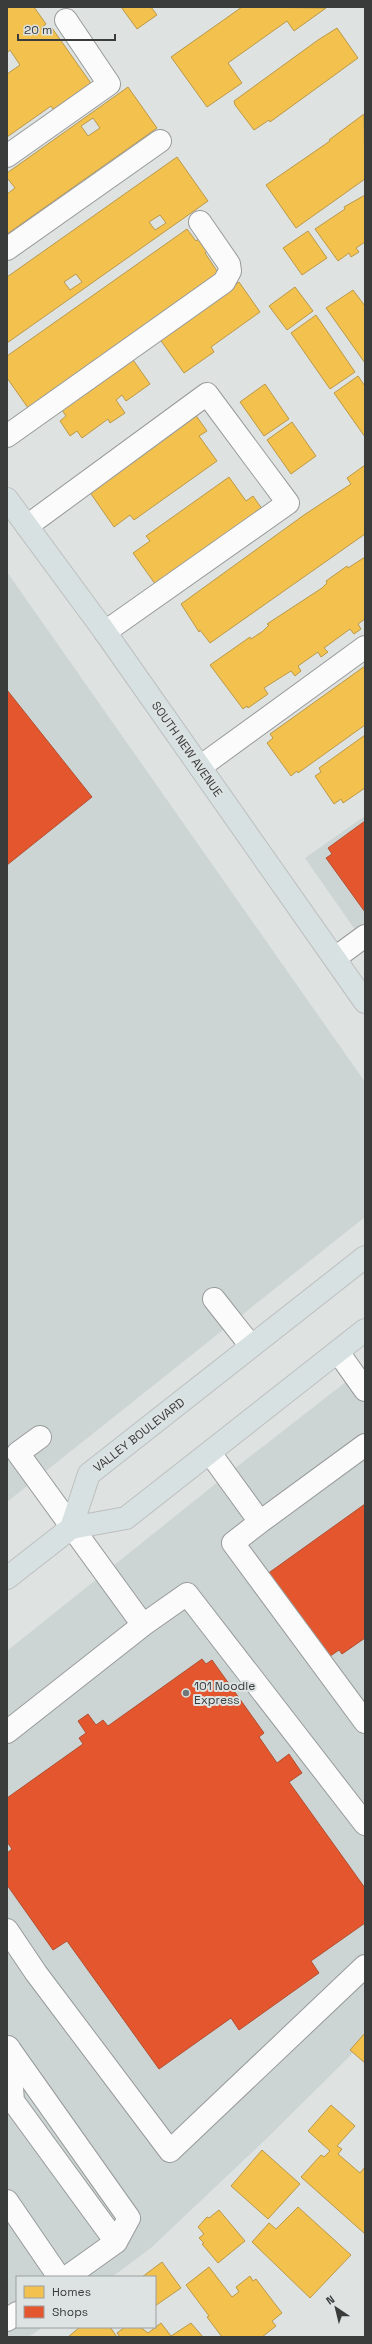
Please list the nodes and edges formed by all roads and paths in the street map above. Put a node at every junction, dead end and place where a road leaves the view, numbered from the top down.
1 (66, 20) dead end
2 (160, 141) dead end
3 (7, 156) edge
4 (200, 222) dead end
5 (7, 249) edge
6 (7, 436) edge
7 (7, 499) edge
8 (28, 526) junction
9 (106, 632) junction
10 (365, 648) edge
11 (200, 767) junction
12 (365, 936) edge
13 (335, 958) junction
14 (365, 1002) edge
15 (365, 1257) edge
16 (214, 1299) dead end
17 (365, 1330) edge
18 (251, 1346) junction
19 (338, 1352) junction
20 (365, 1390) edge
21 (40, 1437) dead end
22 (365, 1445) edge
23 (210, 1453) junction
24 (260, 1522) junction
25 (71, 1528) junction
26 (7, 1578) edge
27 (143, 1624) junction
28 (365, 1722) edge
29 (7, 1732) edge
30 (365, 1824) edge
31 (7, 1930) edge
32 (365, 1966) edge
33 (8, 2046) edge
34 (7, 2201) edge
35 (68, 2274) edge
36 (16, 2314) edge
37 (7, 2320) edge

1 - 3 lane
2 - 5 lane
4 - 6 lane
7 - 8 main road, SOUTH NEW AVENUE
8 - 9 main road, SOUTH NEW AVENUE
8 - 9 lane
9 - 11 main road, SOUTH NEW AVENUE
10 - 11 lane
11 - 13 main road, SOUTH NEW AVENUE
12 - 13 lane
13 - 14 main road, SOUTH NEW AVENUE
15 - 18 main road, VALLEY BOULEVARD
16 - 18 lane
17 - 19 main road
18 - 25 main road, VALLEY BOULEVARD
19 - 20 lane
19 - 23 main road
21 - 25 lane
22 - 24 lane
23 - 24 lane
23 - 25 main road
24 - 28 lane
25 - 26 main road
25 - 27 lane
27 - 29 lane
27 - 30 lane
31 - 32 lane
33 - 35 lane
34 - 35 lane
36 - 37 lane

